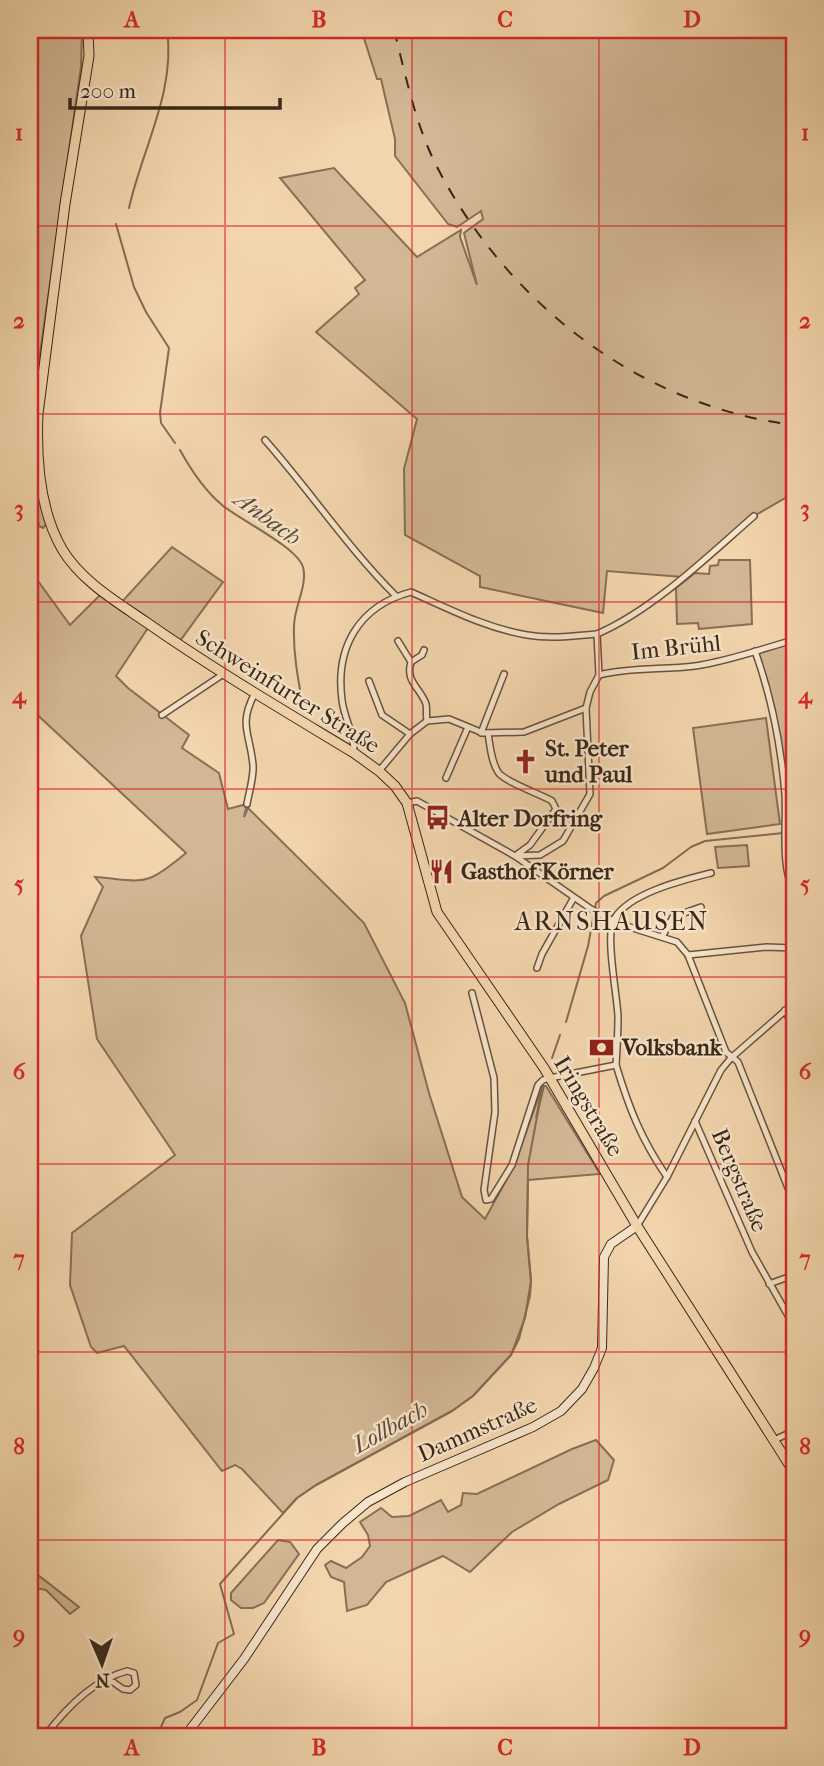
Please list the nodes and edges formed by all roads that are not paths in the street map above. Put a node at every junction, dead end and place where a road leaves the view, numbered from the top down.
1 (88, 30) edge
2 (265, 440) dead end
3 (754, 516) dead end
4 (396, 596) junction
5 (597, 634) junction
6 (794, 640) edge
7 (398, 641) dead end
8 (424, 650) dead end
9 (755, 650) junction
10 (411, 662) junction
11 (504, 674) dead end
12 (222, 675) junction
13 (599, 675) junction
14 (369, 681) dead end
15 (255, 694) junction
16 (586, 708) junction
17 (162, 715) dead end
18 (427, 721) junction
19 (468, 727) junction
20 (484, 733) junction
21 (410, 734) junction
22 (354, 753) junction
23 (379, 771) junction
24 (446, 778) dead end
25 (407, 803) junction
26 (247, 804) dead end
27 (515, 856) junction
28 (794, 862) edge
29 (787, 866) junction
30 (711, 873) dead end
31 (794, 891) edge
32 (573, 899) junction
33 (701, 907) dead end
34 (612, 921) junction
35 (662, 937) junction
36 (794, 948) edge
37 (688, 955) junction
38 (537, 968) dead end
39 (472, 993) dead end
40 (794, 1003) edge
41 (785, 1010) junction
42 (794, 1029) edge
43 (731, 1058) junction
44 (616, 1065) junction
45 (550, 1077) junction
46 (695, 1121) junction
47 (667, 1177) junction
48 (794, 1203) edge
49 (637, 1226) junction
50 (794, 1275) edge
51 (769, 1284) junction
52 (794, 1326) edge
53 (794, 1431) edge
54 (774, 1440) junction
55 (794, 1472) edge
56 (100, 1681) junction
57 (45, 1736) edge
58 (185, 1736) edge

1 - 12 main road, Schweinfurter Straße
2 - 4 street
3 - 5 street
4 - 5 street
4 - 22 street
5 - 13 street
6 - 9 street, Im Brühl
7 - 10 street
8 - 10 street
9 - 13 street, Im Brühl
9 - 29 street
10 - 18 street
11 - 20 street
12 - 15 main road, Schweinfurter Straße
12 - 17 street
13 - 16 street
14 - 21 street
15 - 22 main road, Schweinfurter Straße
15 - 26 street
16 - 20 street
16 - 27 street
18 - 19 street
18 - 21 street
19 - 20 street
19 - 24 street
20 - 27 street
21 - 23 street
22 - 23 main road, Schweinfurter Straße
23 - 25 main road, Iringstraße
25 - 27 street
25 - 45 main road, Iringstraße
27 - 32 street
28 - 29 street
29 - 31 street
30 - 34 street
32 - 34 street
32 - 38 street
33 - 35 street
34 - 35 street
34 - 44 street
35 - 37 street
36 - 37 street
37 - 43 street
39 - 45 street
40 - 41 street
41 - 42 street
41 - 43 street
43 - 46 street
43 - 48 street
44 - 45 street
44 - 47 street
45 - 49 main road, Iringstraße
46 - 47 street
46 - 51 street, Bergstraße
47 - 49 street
49 - 54 main road, Iringstraße
49 - 58 street, Dammstraße
50 - 51 street
51 - 52 street, Bergstraße
53 - 54 street
54 - 55 main road, Iringstraße
56 - 56 street
56 - 57 street

